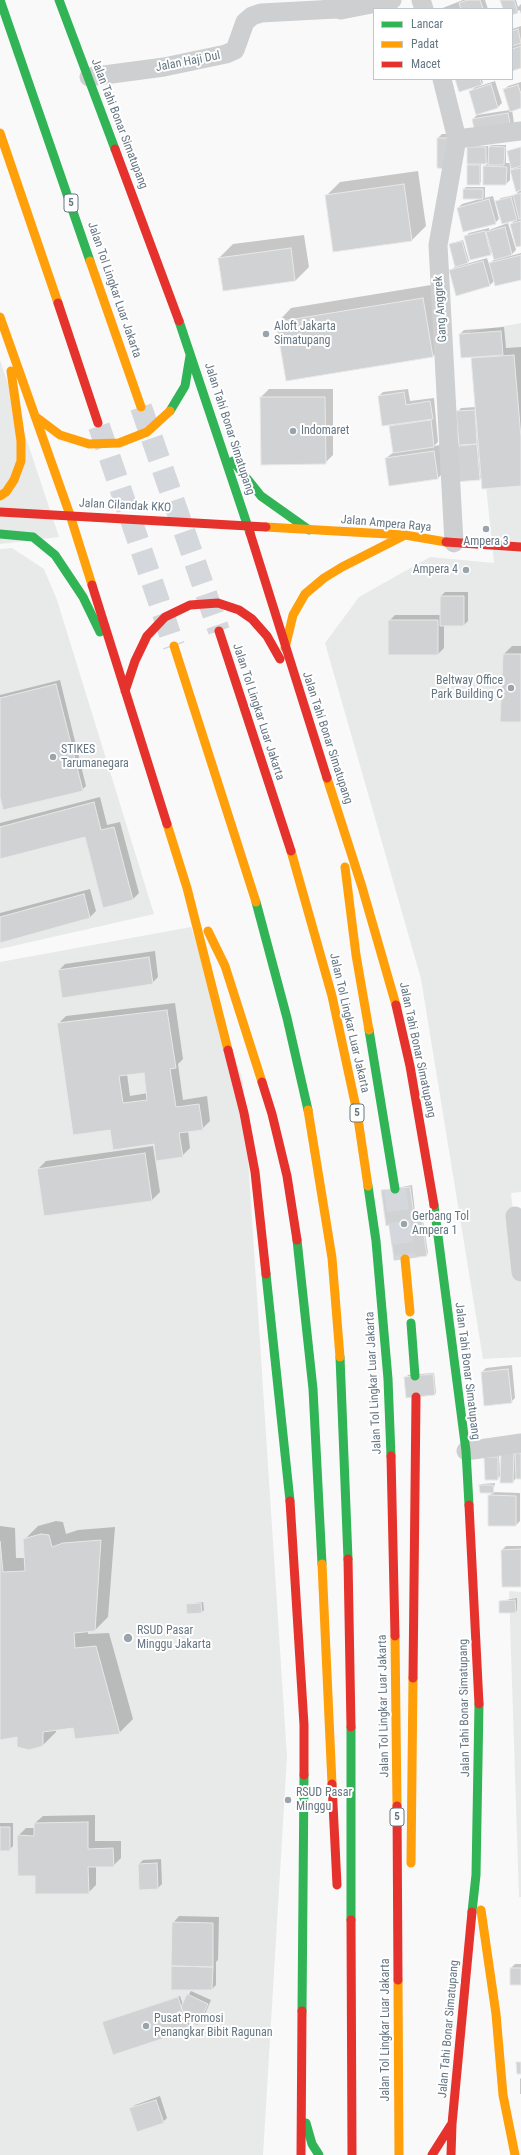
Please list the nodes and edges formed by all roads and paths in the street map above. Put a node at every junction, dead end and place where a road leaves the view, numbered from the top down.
1 (0, 0) edge
2 (59, 0) edge
3 (392, 0) edge
4 (334, 4) edge
5 (89, 77) junction
6 (442, 80) edge
7 (521, 131) edge
8 (0, 133) edge
9 (457, 139) junction
10 (0, 317) edge
11 (9, 344) junction
12 (191, 353) junction
13 (142, 406) tunnel mouth
14 (36, 417) junction
15 (98, 423) tunnel mouth
16 (219, 440) junction
17 (0, 496) edge
18 (0, 512) edge
19 (70, 515) junction
20 (248, 527) junction
21 (309, 530) junction
22 (0, 534) edge
23 (405, 535) junction
24 (454, 543) junction
25 (521, 547) edge
26 (219, 631) tunnel mouth
27 (174, 646) tunnel mouth
28 (285, 648) junction
29 (116, 664) junction
30 (125, 691) junction
31 (298, 692) junction
32 (338, 808) junction
33 (187, 888) junction
34 (395, 1189) tunnel mouth
35 (515, 1216) dead end
36 (405, 1259) tunnel mouth
37 (521, 1272) edge
38 (410, 1312) dead end
39 (411, 1323) dead end
40 (414, 1376) dead end
41 (416, 1397) dead end
42 (521, 1443) edge
43 (466, 1452) junction
44 (411, 1873) dead end
45 (476, 1875) junction
46 (338, 1895) dead end
47 (408, 1902) dead end
48 (398, 1955) junction
49 (342, 1993) dead end
50 (352, 2058) junction
51 (302, 2108) junction
52 (452, 2124) junction
53 (301, 2136) junction
54 (293, 2155) edge
55 (301, 2155) edge
56 (319, 2155) edge
57 (352, 2155) edge
58 (399, 2155) edge
59 (432, 2155) edge
60 (451, 2155) edge
61 (515, 2155) edge

1 - 13 main road, Jalan Tol Lingkar Luar Jakarta / 5
2 - 5 main road, Jalan Tahi Bonar Simatupang
3 - 4 street, Jalan Haji Dul
4 - 5 street, Jalan Haji Dul
5 - 12 main road, Jalan Tahi Bonar Simatupang
6 - 9 street, Gang Anggrek
7 - 9 street
8 - 15 main road
9 - 24 street, Gang Anggrek
10 - 11 main road
11 - 14 main road
11 - 17 main road
12 - 14 main road
12 - 16 main road, Jalan Tahi Bonar Simatupang
14 - 19 main road
16 - 20 main road, Jalan Tahi Bonar Simatupang
16 - 21 main road
18 - 19 main road, Jalan Cilandak KKO
19 - 20 main road, Jalan Cilandak KKO
19 - 29 main road
20 - 21 main road, Jalan Ampera Raya
20 - 28 main road, Jalan Tahi Bonar Simatupang
21 - 23 main road, Jalan Ampera Raya
22 - 29 main road
23 - 24 main road, Jalan Ampera Raya
23 - 28 main road
24 - 25 main road, Jalan Ampera Raya
26 - 48 main road, Jalan Tol Lingkar Luar Jakarta / 5
27 - 50 main road
28 - 31 main road, Jalan Tahi Bonar Simatupang
29 - 30 main road
30 - 31 main road
30 - 33 main road
31 - 32 main road, Jalan Tahi Bonar Simatupang
32 - 34 main road
32 - 43 main road, Jalan Tahi Bonar Simatupang
33 - 46 main road
33 - 51 main road
35 - 37 street
36 - 38 main road
39 - 40 main road
41 - 44 main road
42 - 43 street
43 - 45 main road, Jalan Tahi Bonar Simatupang
45 - 52 main road, Jalan Tahi Bonar Simatupang
45 - 61 main road
47 - 48 main road
48 - 58 main road, Jalan Tol Lingkar Luar Jakarta / 5
49 - 50 main road
50 - 57 main road
51 - 53 main road
51 - 56 main road
52 - 59 main road
52 - 60 main road, Jalan Tahi Bonar Simatupang
53 - 54 main road
53 - 55 main road

